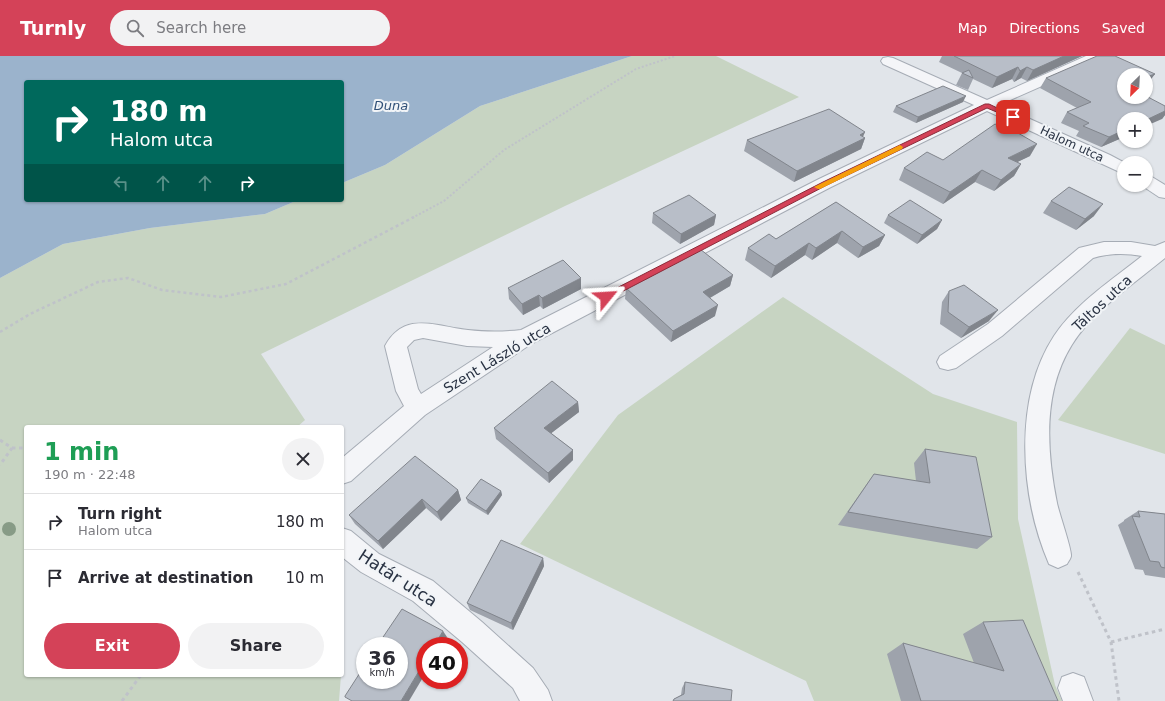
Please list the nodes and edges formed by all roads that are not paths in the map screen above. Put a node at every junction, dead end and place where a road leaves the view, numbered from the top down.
1 (1098, 56) edge
2 (888, 61) dead end
3 (987, 105) junction
4 (1117, 165) edge
5 (1153, 185) edge
6 (1165, 193) edge
7 (1162, 250) edge
8 (524, 338) junction
9 (948, 362) dead end
10 (417, 408) junction
11 (344, 470) edge
12 (344, 542) edge
13 (1057, 551) road end
14 (537, 701) edge

1 - 3 street, Szent László utca
2 - 3 street, Halom utca
3 - 4 street, Halom utca
3 - 8 street, Szent László utca
5 - 6 street
7 - 9 street
7 - 13 street, Táltos utca
8 - 10 street, Szent László utca
8 - 10 street
10 - 11 street, Szent László utca
12 - 14 street, Határ utca

